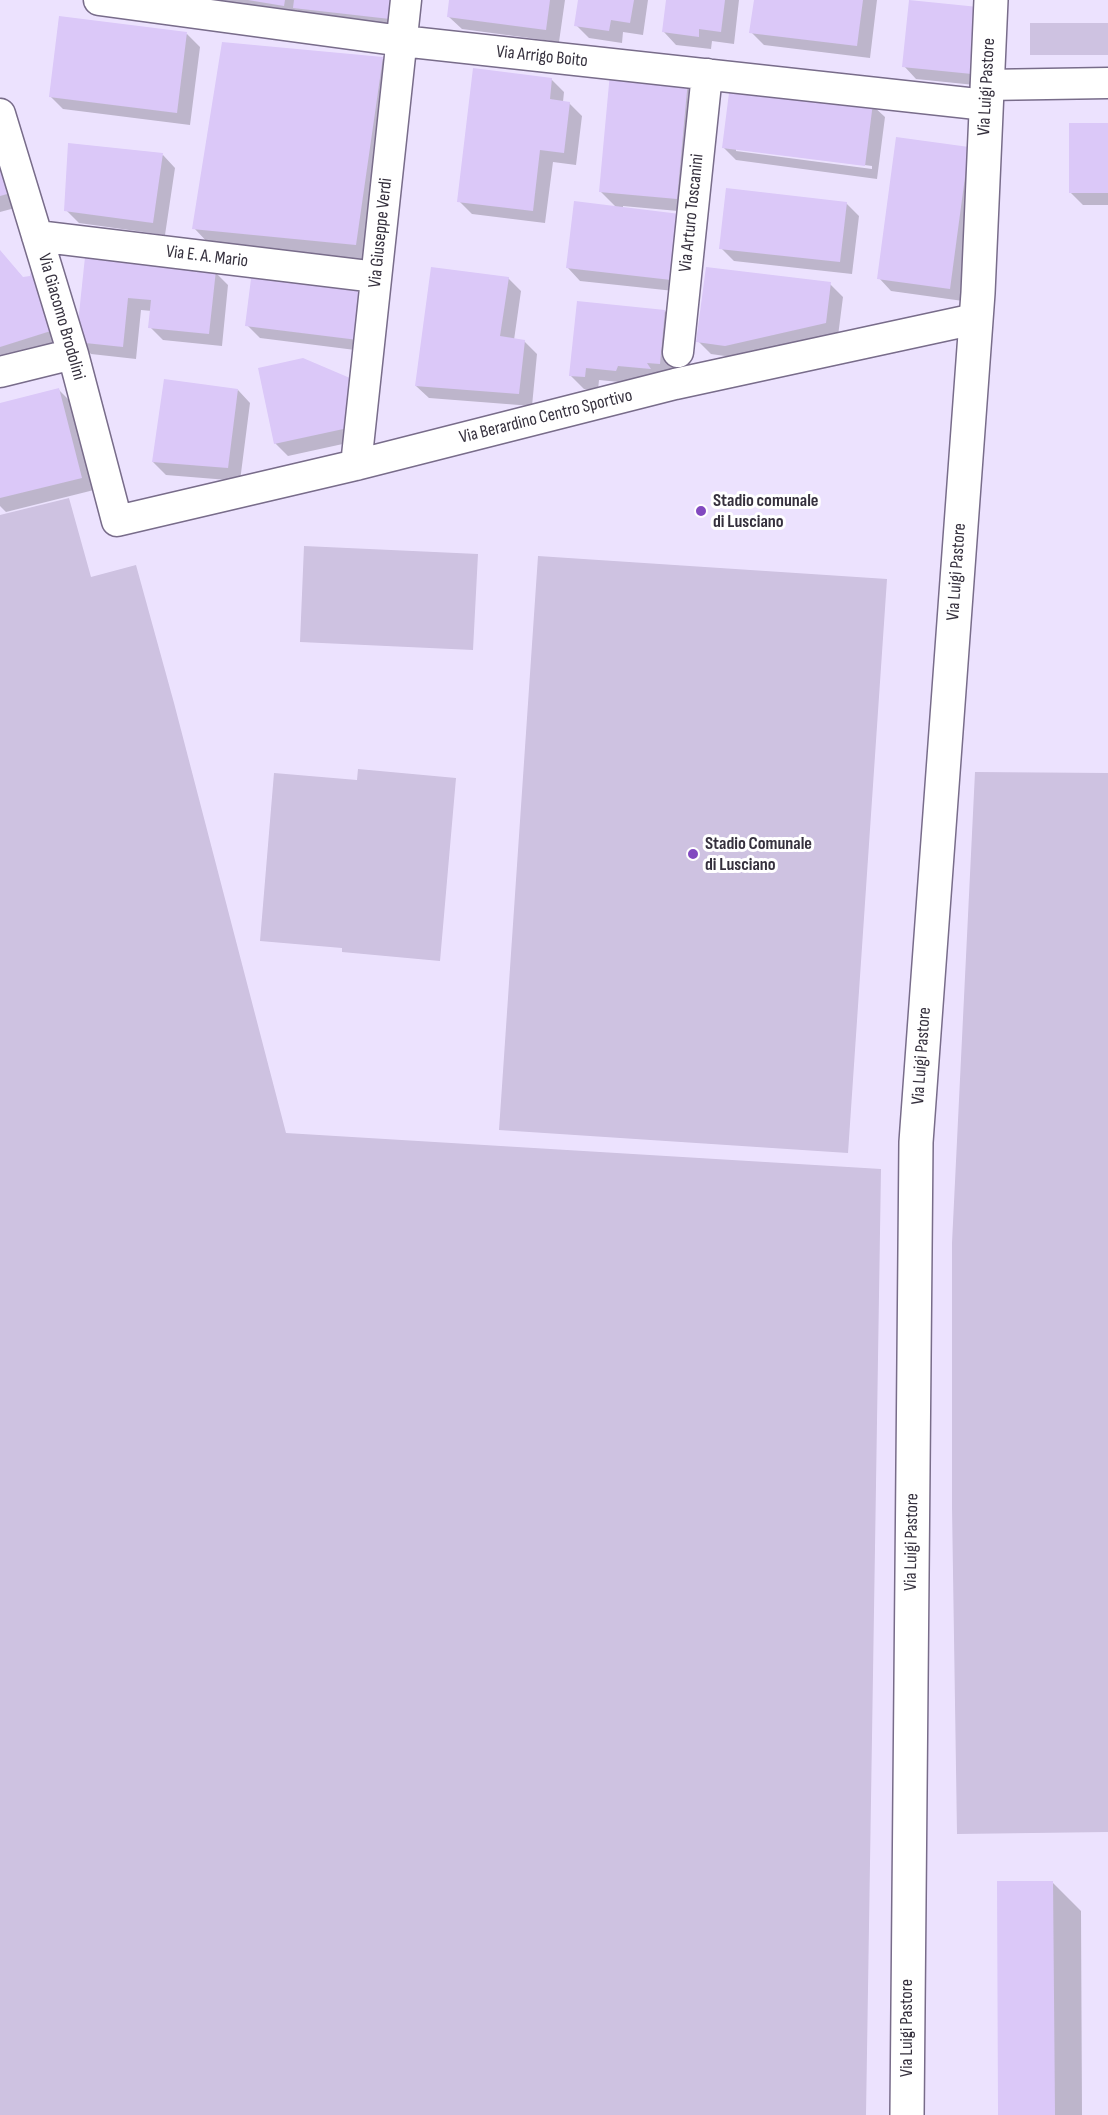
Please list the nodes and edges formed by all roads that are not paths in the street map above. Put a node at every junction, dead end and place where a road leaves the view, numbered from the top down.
1 (99, 0) edge
2 (406, 0) edge
3 (992, 0) edge
4 (402, 41) junction
5 (707, 74) junction
6 (1108, 83) edge
7 (986, 95) junction
8 (0, 114) edge
9 (37, 236) junction
10 (376, 277) junction
11 (975, 319) junction
12 (678, 351) dead end
13 (73, 354) junction
14 (0, 372) edge
15 (356, 465) junction
16 (117, 521) joint
17 (907, 2115) edge

1 - 4 street, Via Arrigo Boito
2 - 4 street, Via Giuseppe Verdi
3 - 7 street, Via Luigi Pastore
4 - 5 street, Via Arrigo Boito
4 - 10 street, Via Giuseppe Verdi
5 - 7 street, Via Arrigo Boito
5 - 12 street, Via Arturo Toscanini
6 - 7 street, Via Arrigo Boito
7 - 11 street, Via Luigi Pastore
8 - 9 street, Via Giacomo Brodolini
9 - 10 street, Via E. A. Mario
9 - 13 street, Via Giacomo Brodolini
10 - 15 street, Via Giuseppe Verdi
11 - 15 street, Via Berardino Centro Sportivo
11 - 17 street, Via Luigi Pastore
13 - 14 street
13 - 16 street, Via Giacomo Brodolini
15 - 16 street, Via Berardino Centro Sportivo

